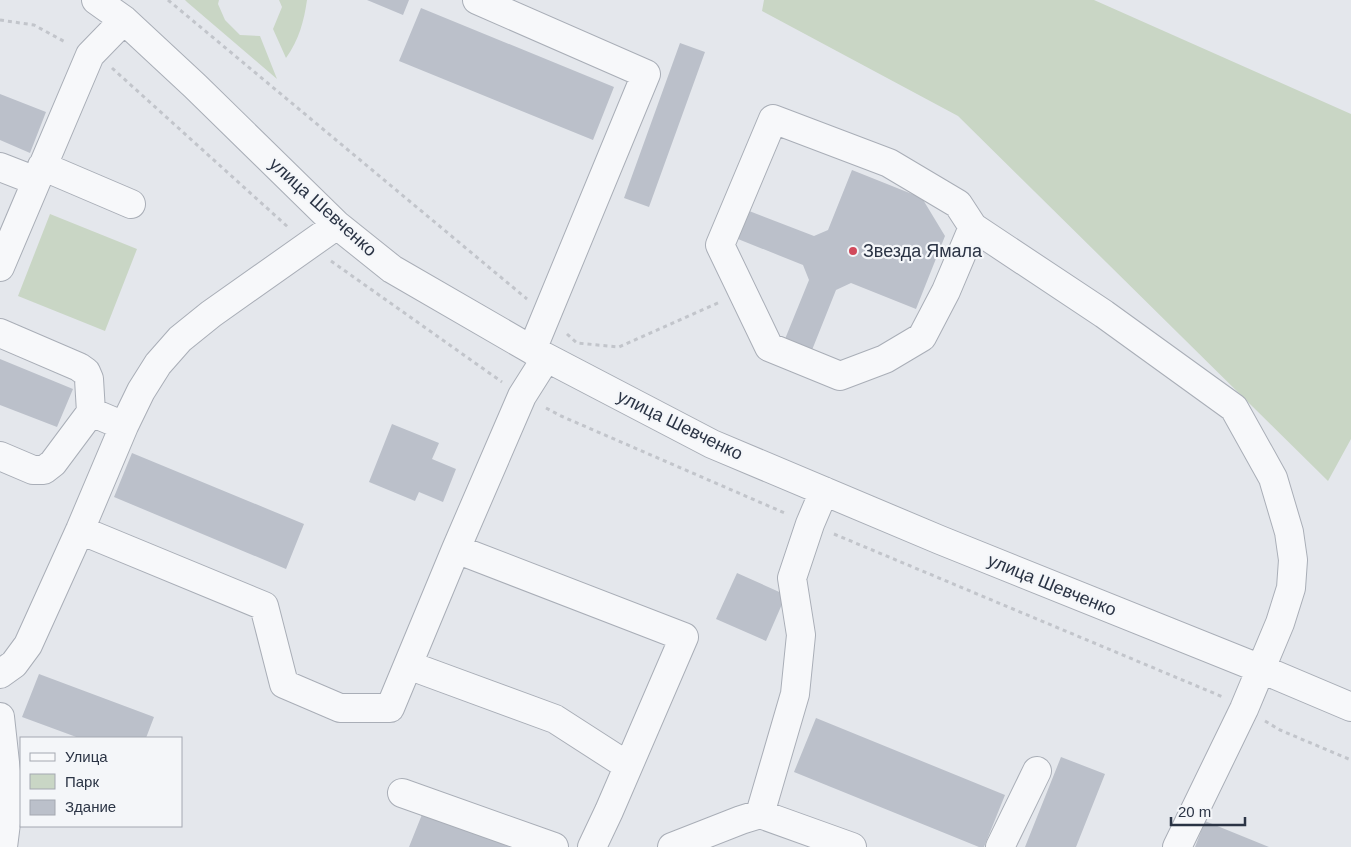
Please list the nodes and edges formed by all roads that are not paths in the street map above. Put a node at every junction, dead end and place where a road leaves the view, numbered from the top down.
1 (96, 0) edge
2 (477, 0) edge
3 (124, 20) junction
4 (0, 166) edge
5 (39, 174) junction
6 (131, 204) dead end
7 (337, 225) junction
8 (973, 227) junction
9 (0, 267) edge
10 (0, 333) edge
11 (539, 354) junction
12 (91, 412) junction
13 (124, 426) junction
14 (0, 456) edge
15 (824, 491) junction
16 (80, 530) junction
17 (456, 549) junction
18 (408, 666) junction
19 (1261, 669) junction
20 (0, 674) edge
21 (1351, 707) edge
22 (0, 717) edge
23 (628, 766) junction
24 (1037, 771) dead end
25 (402, 793) dead end
26 (760, 814) junction
27 (3, 847) edge
28 (554, 847) edge
29 (592, 847) edge
30 (672, 847) edge
31 (852, 847) edge
32 (1000, 847) edge
33 (1177, 847) edge

1 - 3 street, улица Шевченко
2 - 11 street
3 - 5 street
3 - 7 street, улица Шевченко
4 - 5 street
5 - 6 street
5 - 9 street
7 - 11 street, улица Шевченко
7 - 13 street
8 - 8 street
8 - 19 street
10 - 12 street
11 - 15 street, улица Шевченко
11 - 17 street
12 - 13 street
12 - 14 street
13 - 16 street
15 - 19 street, улица Шевченко
15 - 26 street
16 - 18 street
16 - 20 street
17 - 18 street
17 - 23 street
18 - 23 street
19 - 21 street, улица Шевченко
19 - 33 street
22 - 27 street
23 - 29 street
24 - 32 street
25 - 28 street
26 - 30 street
26 - 31 street

